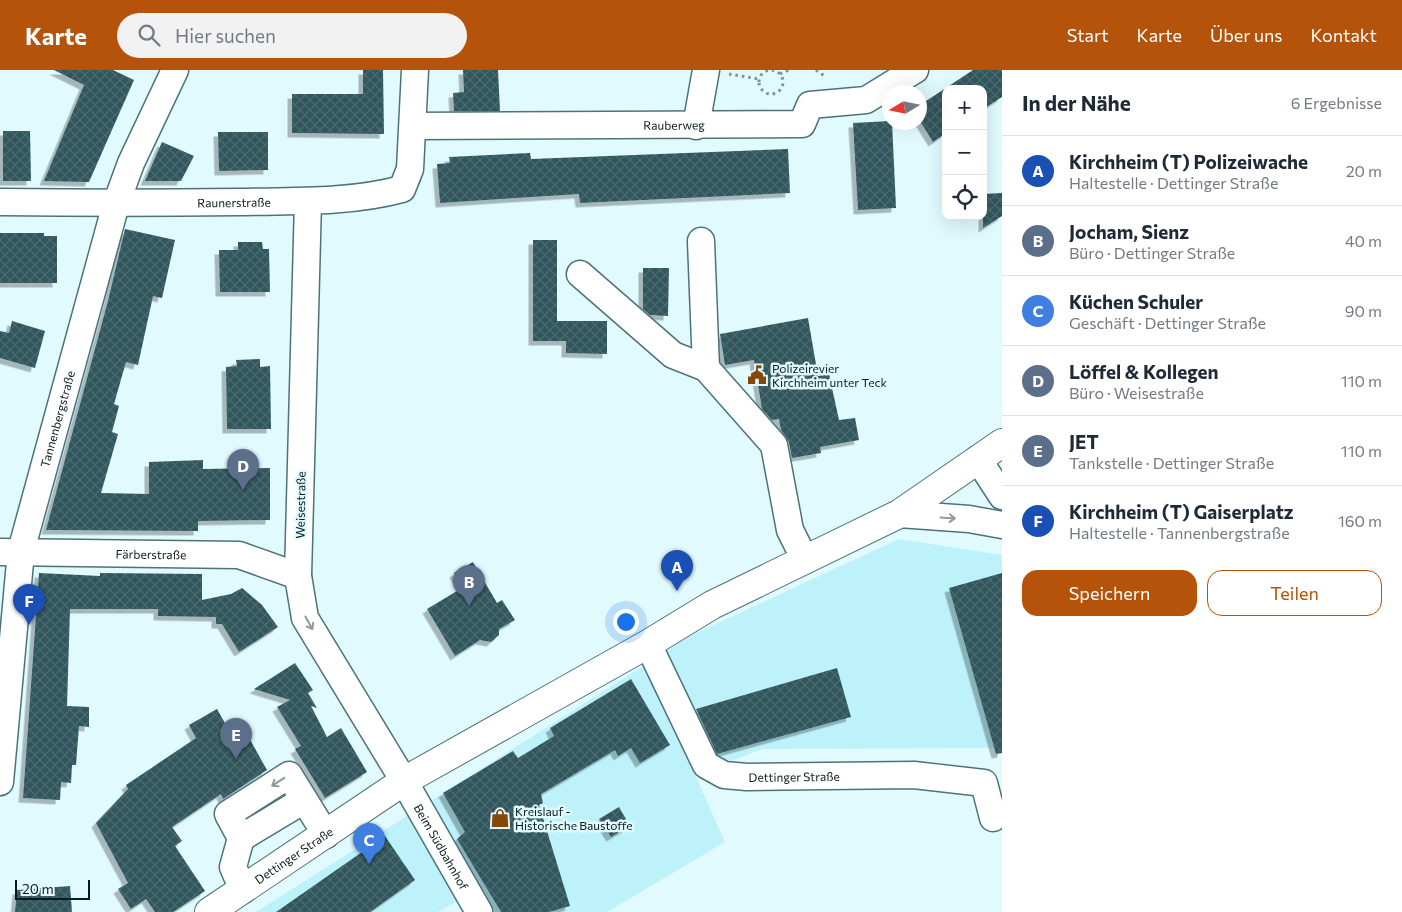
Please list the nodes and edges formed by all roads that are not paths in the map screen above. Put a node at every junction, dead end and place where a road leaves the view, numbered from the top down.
1 (175, 70) edge
2 (415, 70) edge
3 (915, 70) edge
4 (716, 72) edge
5 (413, 126) junction
6 (696, 126) junction
7 (308, 201) junction
8 (0, 202) edge
9 (116, 204) junction
10 (701, 241) dead end
11 (580, 274) dead end
12 (706, 368) junction
13 (1002, 443) edge
14 (978, 460) junction
15 (1002, 496) edge
16 (899, 514) junction
17 (1002, 526) edge
18 (10, 552) edge
19 (805, 560) junction
20 (298, 576) junction
21 (648, 644) junction
22 (404, 781) junction
23 (0, 782) edge
24 (993, 818) dead end
25 (326, 835) junction
26 (239, 901) edge
27 (209, 912) edge
28 (479, 912) edge

1 - 9 street, Tannenbergstraße
2 - 5 street
3 - 6 street, Rauberweg
4 - 6 street
5 - 6 street, Rauberweg
5 - 7 street, Raunerstraße
7 - 9 street, Raunerstraße
7 - 20 street, Weisestraße
8 - 9 street, Raunerstraße
9 - 18 street, Tannenbergstraße
10 - 12 street
11 - 12 street
12 - 19 street
13 - 14 main road, Dettinger Straße
14 - 15 street
14 - 16 main road, Dettinger Straße
16 -> 17 street
16 - 19 main road, Dettinger Straße
18 - 20 street, Färberstraße
18 - 23 street, Tannenbergstraße
19 - 21 main road, Dettinger Straße
20 -> 22 street, Weisestraße
21 - 22 main road, Dettinger Straße
21 - 24 street, Dettinger Straße
22 - 25 main road, Dettinger Straße
22 - 26 main road, Dettinger Straße
22 - 28 street, Beim Südbahnhof
25 - 26 main road, Dettinger Straße
25 -> 26 street
26 - 27 main road, Dettinger Straße

